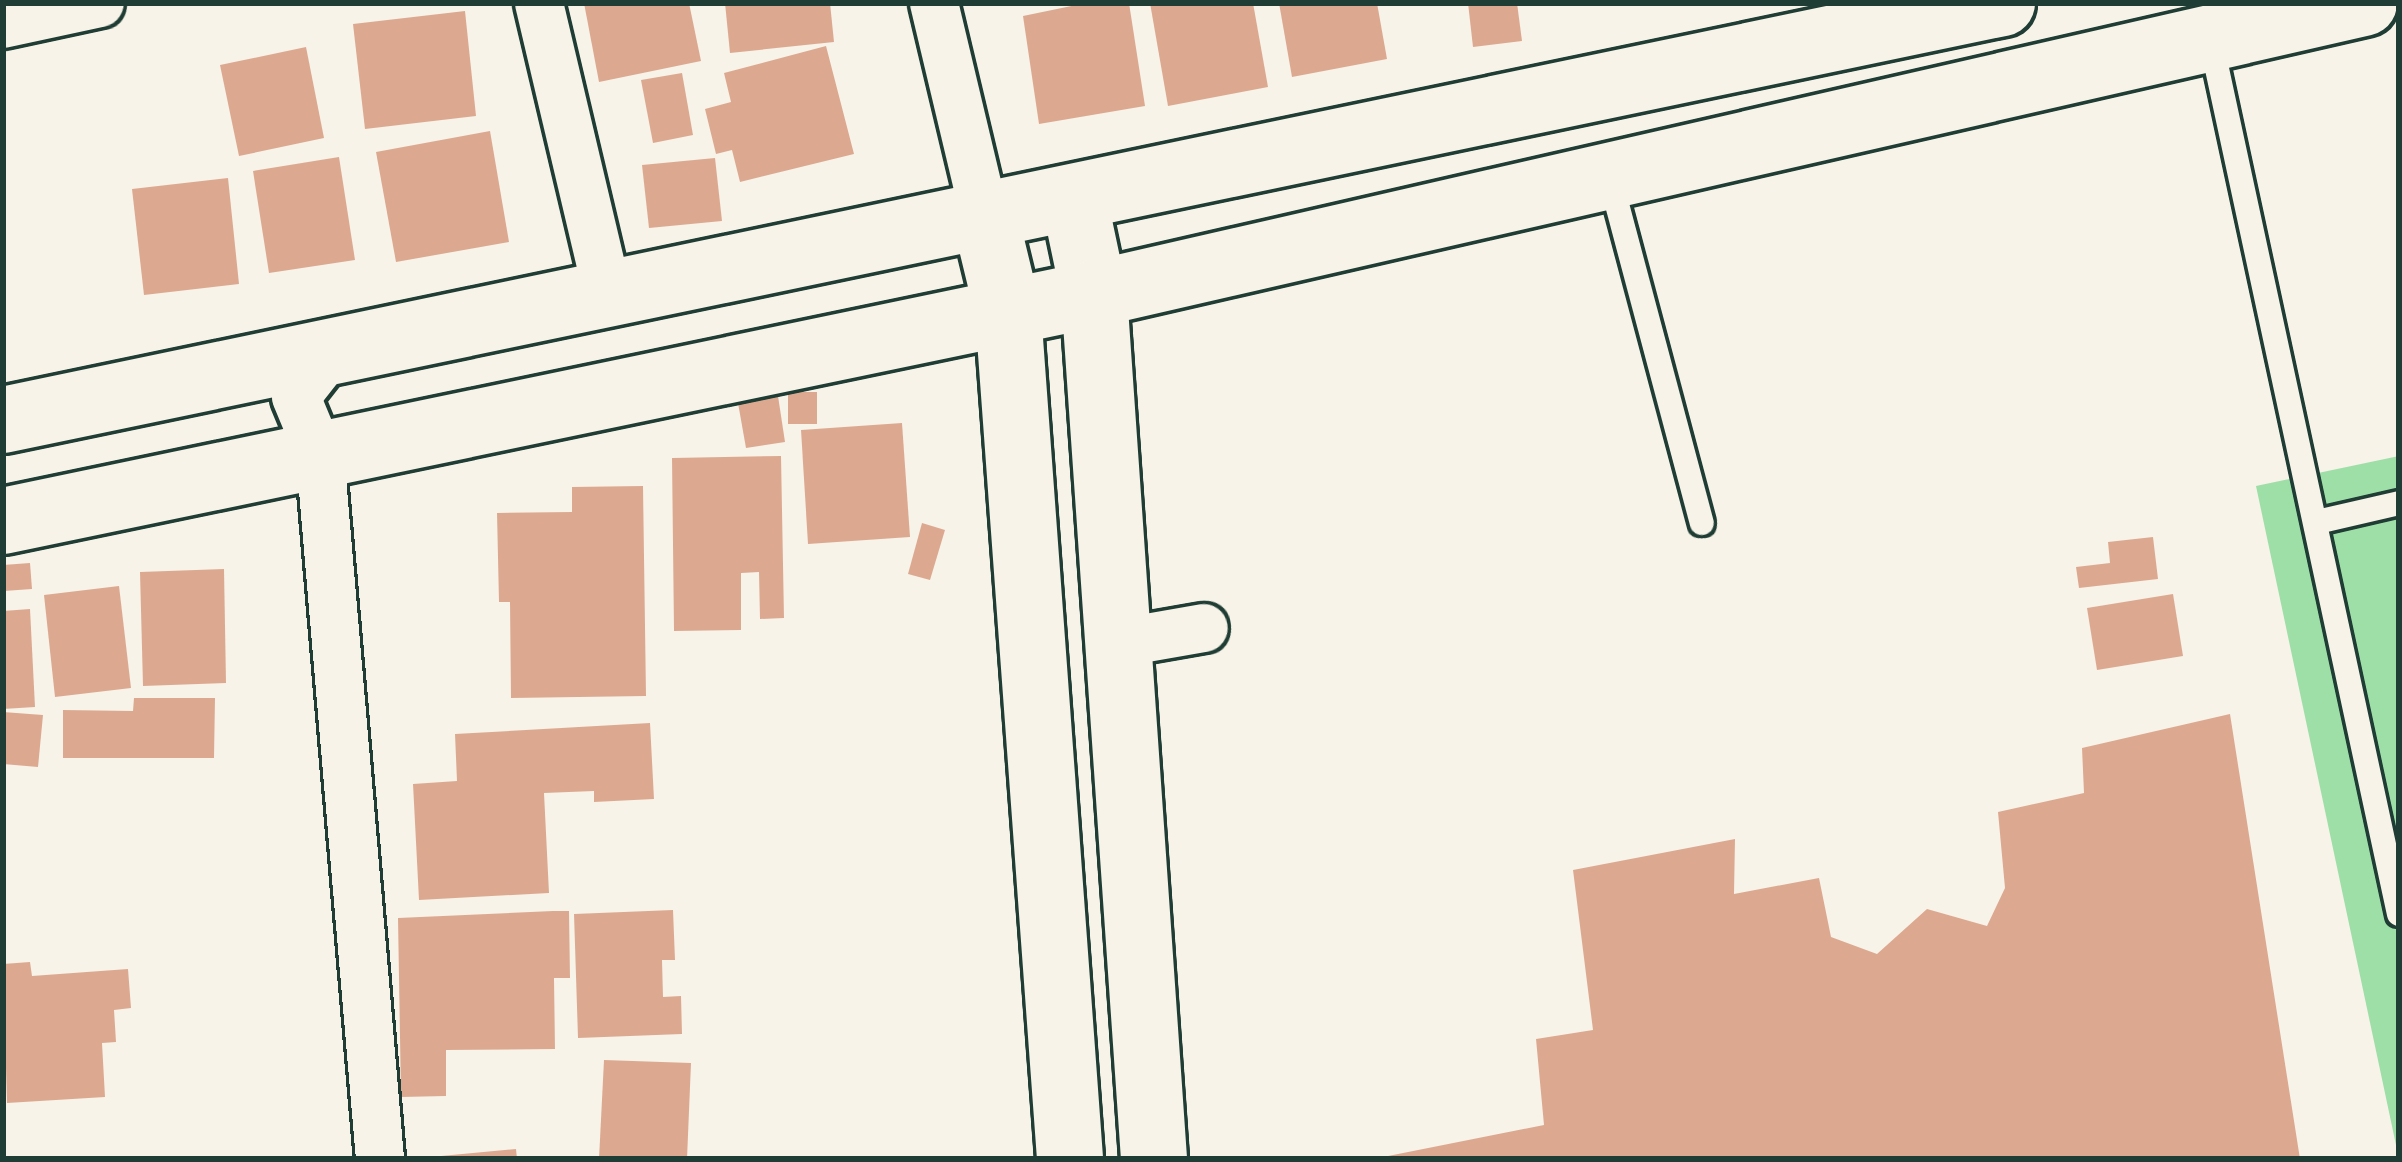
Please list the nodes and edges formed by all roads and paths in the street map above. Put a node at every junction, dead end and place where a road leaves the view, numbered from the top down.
1 (539, 3) edge
2 (934, 3) edge
3 (2002, 3) edge
4 (2364, 3) edge
5 (73, 6) edge
6 (1846, 21) edge
7 (2249, 22) edge
8 (3, 24) edge
9 (1609, 176) junction
10 (1074, 199) junction
11 (986, 217) junction
12 (1094, 294) junction
13 (610, 299) junction
14 (1008, 312) junction
15 (329, 355) junction
16 (3, 420) edge
17 (320, 454) junction
18 (2399, 503) edge
19 (3, 521) edge
20 (2317, 522) junction
21 (1702, 523) dead end
22 (1204, 628) dead end
23 (1118, 643) junction
24 (2399, 914) edge
25 (380, 1159) edge
26 (1070, 1159) edge
27 (1154, 1159) edge

1 - 13 street
2 - 11 street
3 - 6 street
4 - 7 street
5 - 8 street
6 - 10 street
7 - 9 street
7 - 20 lane
9 - 12 street
9 - 21 lane
10 - 11 street
10 - 12 street
11 - 13 street
11 - 14 street
12 - 14 street
12 - 23 street
13 - 15 street
14 - 17 street
14 - 26 street
15 - 16 street
15 - 17 street
17 - 19 street
17 - 25 street
18 - 20 lane
20 - 24 lane
22 - 23 street
23 - 27 street

